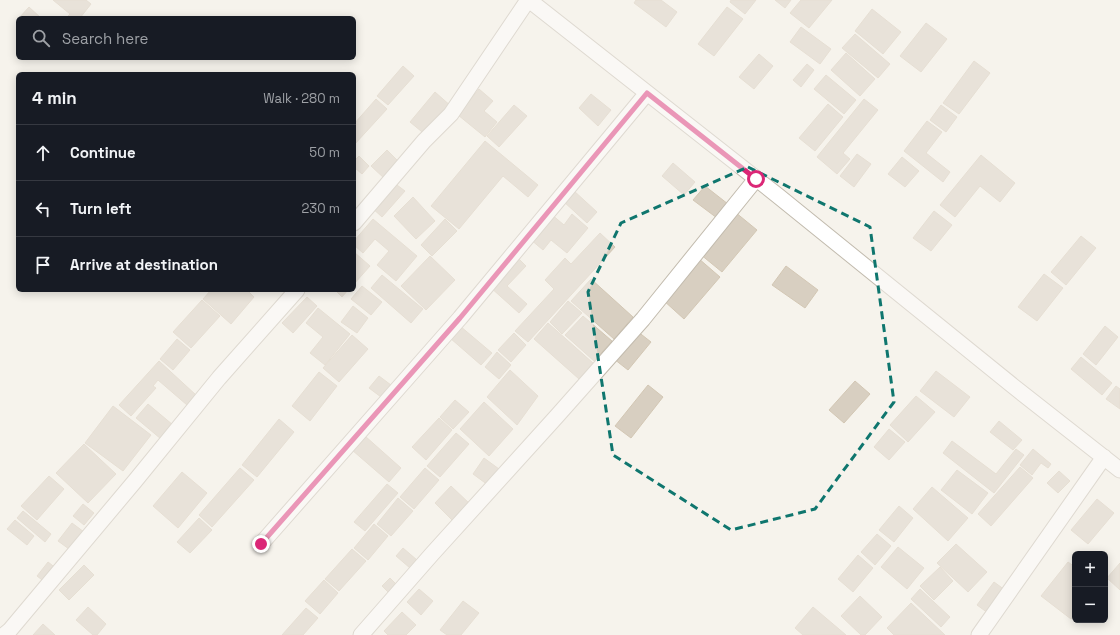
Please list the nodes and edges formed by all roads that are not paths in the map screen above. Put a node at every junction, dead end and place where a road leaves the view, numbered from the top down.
1 (528, 0) edge
2 (647, 93) junction
3 (756, 179) junction
4 (356, 221) edge
5 (295, 292) edge
6 (1104, 457) junction
7 (1120, 470) edge
8 (261, 544) dead end
9 (4, 635) edge
10 (361, 635) edge
11 (979, 635) edge

1 - 2 street
1 - 4 street
2 - 3 street
2 - 8 street
3 - 6 street
3 - 10 street
5 - 9 street
6 - 7 street
6 - 11 street

